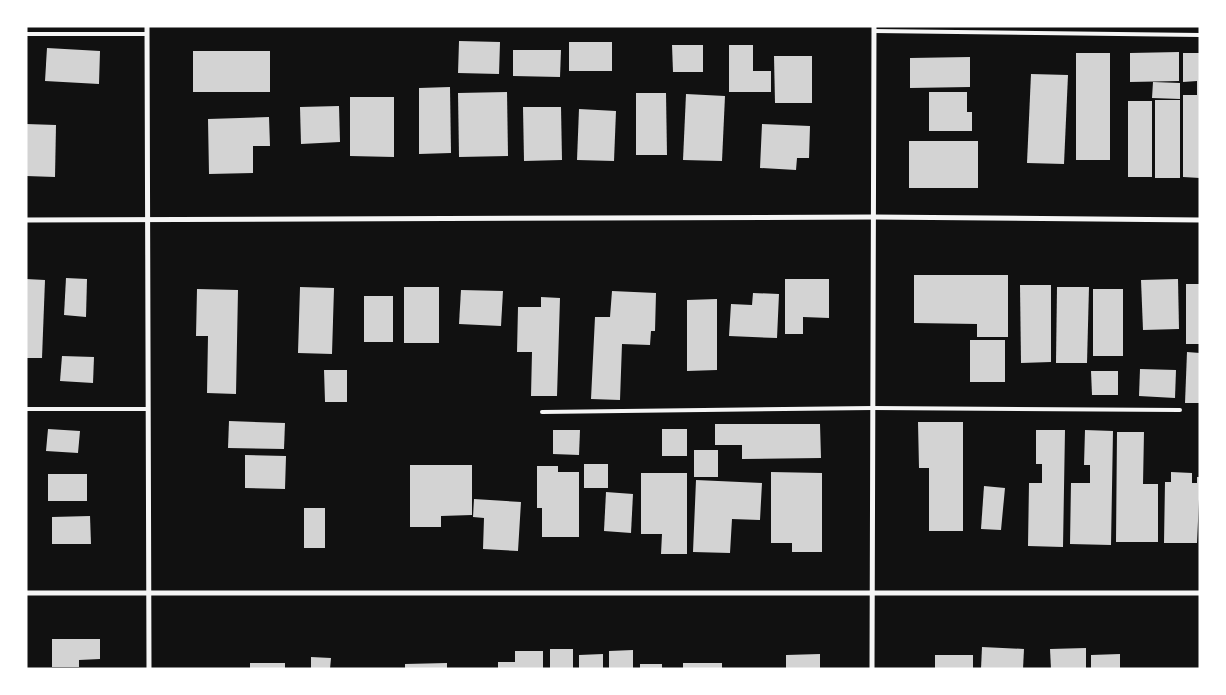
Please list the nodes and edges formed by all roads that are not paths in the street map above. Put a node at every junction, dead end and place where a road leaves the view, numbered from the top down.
1 (147, 26) edge
2 (874, 29) edge
3 (26, 34) edge
4 (147, 34) junction
5 (1200, 34) edge
6 (874, 217) junction
7 (26, 220) edge
8 (147, 220) junction
9 (1200, 220) edge
10 (873, 408) junction
11 (26, 409) edge
12 (148, 409) junction
13 (1180, 410) dead end
14 (542, 412) dead end
15 (26, 593) edge
16 (148, 593) junction
17 (872, 593) junction
18 (1200, 594) edge
19 (149, 669) edge
20 (872, 669) edge

1 - 4 street
2 - 5 lane
2 - 6 street
3 - 4 lane
4 - 8 street
6 - 8 street
6 - 9 street
6 - 10 street
7 - 8 street
8 - 12 street
10 - 13 lane
10 - 14 lane
10 - 17 street
11 - 12 lane
12 - 16 street
15 - 16 street
16 - 17 street
16 - 19 street
17 - 18 street
17 - 20 street

